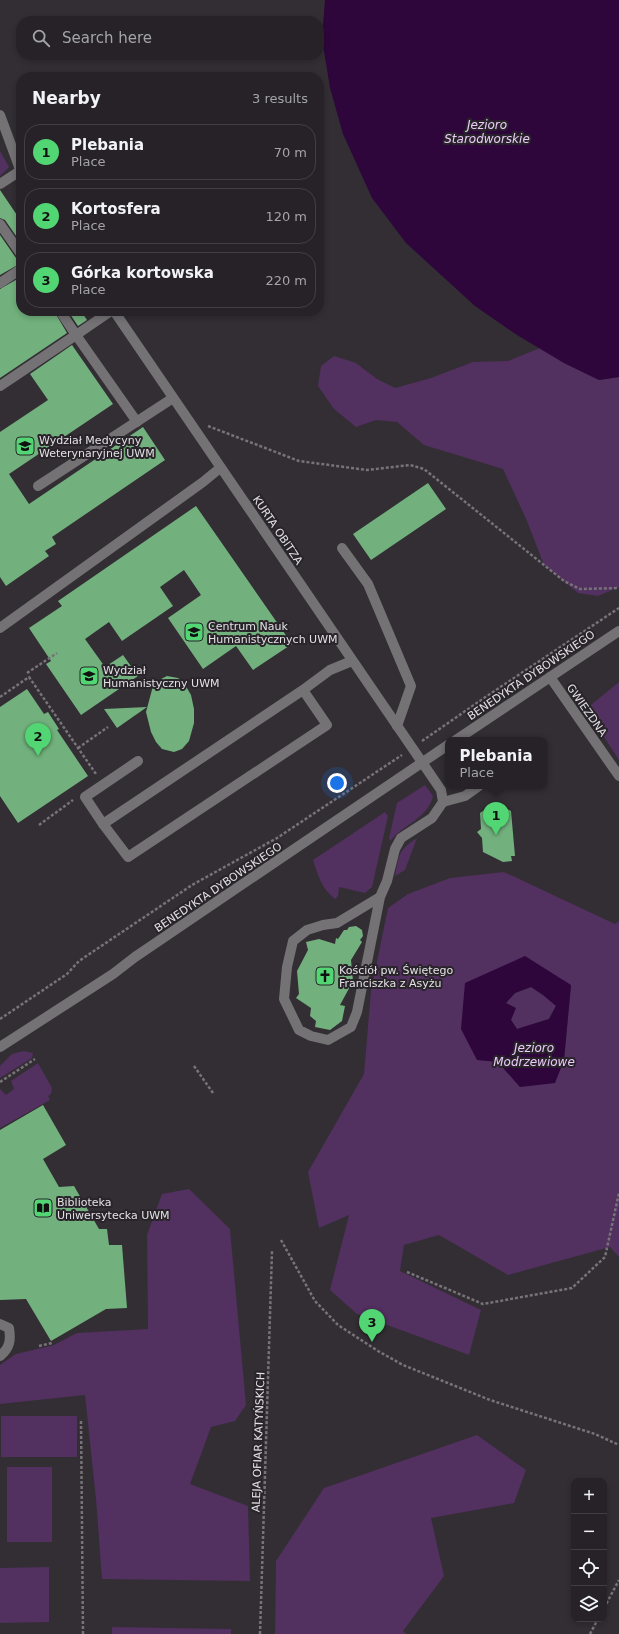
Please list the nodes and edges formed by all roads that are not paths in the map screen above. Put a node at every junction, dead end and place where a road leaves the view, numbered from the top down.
1 (0, 115) edge
2 (4, 134) edge
3 (16, 161) edge
4 (16, 175) edge
5 (0, 184) edge
6 (0, 224) edge
7 (16, 247) edge
8 (16, 272) edge
9 (0, 283) edge
10 (63, 316) edge
11 (104, 316) edge
12 (117, 316) edge
13 (76, 335) junction
14 (0, 386) edge
15 (173, 398) junction
16 (137, 422) junction
17 (220, 468) junction
18 (38, 486) dead end
19 (342, 548) dead end
20 (0, 628) edge
21 (619, 631) edge
22 (352, 661) junction
23 (550, 677) junction
24 (303, 690) junction
25 (397, 726) junction
26 (460, 737) edge
27 (445, 747) edge
28 (138, 761) dead end
29 (422, 763) junction
30 (619, 776) edge
31 (474, 789) edge
32 (444, 802) junction
33 (103, 824) junction
34 (380, 897) junction
35 (0, 1047) edge
36 (0, 1324) edge
37 (0, 1356) edge

1 - 2 street
2 - 3 street
4 - 5 street
6 - 7 street
8 - 9 street
10 - 13 street
11 - 13 street
12 - 15 street, KURTA OBITZA
13 - 14 street
13 - 16 street
15 - 16 street
15 - 17 street, KURTA OBITZA
16 - 18 street
17 - 20 street
17 - 22 street, KURTA OBITZA
19 - 25 street
21 - 23 street, BENEDYKTA DYBOWSKIEGO
22 - 24 street
22 - 25 street, KURTA OBITZA
23 - 26 street, BENEDYKTA DYBOWSKIEGO
23 - 30 street, GWIEZDNA
24 - 33 street
24 - 33 street
25 - 29 street, KURTA OBITZA
27 - 29 street, BENEDYKTA DYBOWSKIEGO
28 - 33 street
29 - 32 street, KURTA OBITZA
29 - 35 street, BENEDYKTA DYBOWSKIEGO
31 - 32 street
32 - 34 street
34 - 34 street
36 - 37 street

